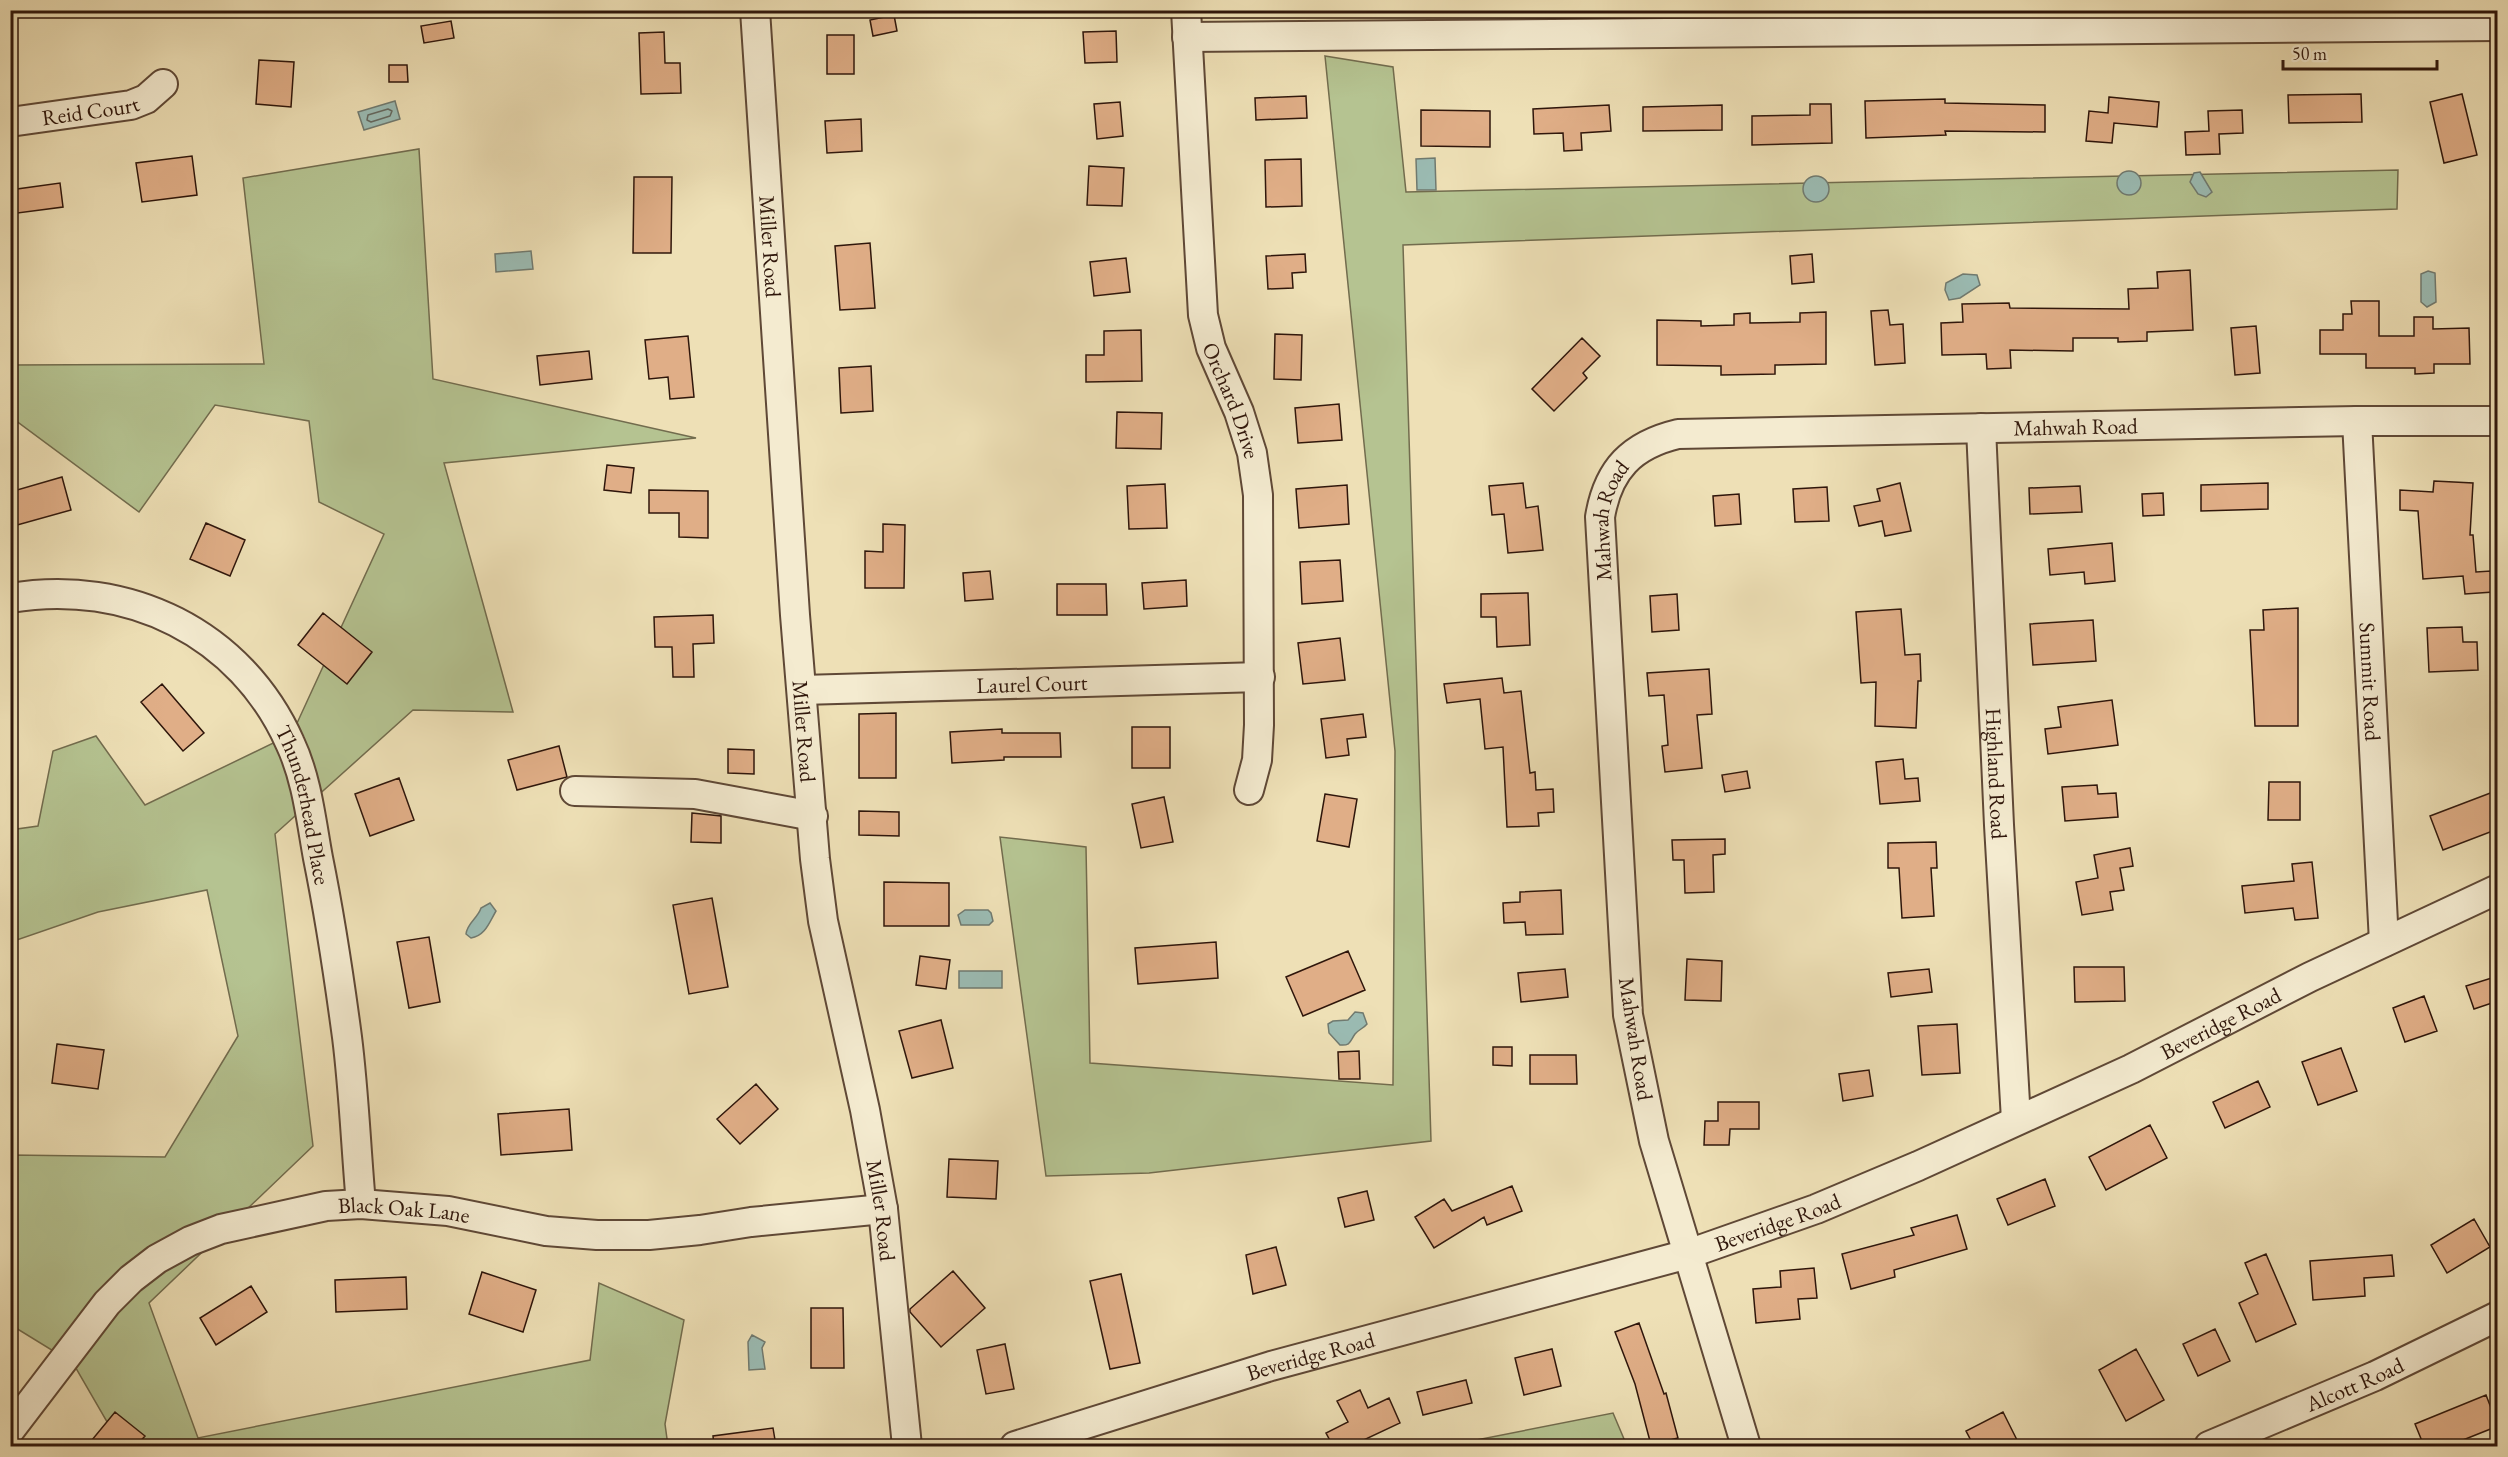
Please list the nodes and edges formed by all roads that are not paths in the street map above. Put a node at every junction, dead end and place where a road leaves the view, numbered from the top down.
1 (755, 10) edge
2 (1186, 24) edge
3 (2498, 26) edge
4 (163, 84) dead end
5 (10, 122) edge
6 (2357, 421) junction
7 (2498, 421) edge
8 (1981, 428) junction
9 (10, 598) edge
10 (1260, 677) junction
11 (802, 690) junction
12 (1249, 790) dead end
13 (575, 791) dead end
14 (813, 816) junction
15 (2498, 889) edge
16 (2384, 942) junction
17 (2016, 1120) junction
18 (361, 1204) junction
19 (883, 1209) junction
20 (1688, 1254) junction
21 (2498, 1316) edge
22 (10, 1430) edge
23 (907, 1446) edge
24 (1015, 1446) edge
25 (1746, 1446) edge
26 (2209, 1446) edge

1 - 11 street, Miller Road
2 - 3 street
2 - 10 street, Orchard Drive
4 - 5 street, Reid Court
6 - 7 street, Mahwah Road
6 - 8 street, Mahwah Road
6 - 16 street, Summit Road
8 - 17 street, Highland Road
8 - 20 street, Mahwah Road
9 - 18 street, Thunderhead Place
10 - 11 street, Laurel Court
10 - 12 street, Orchard Drive
11 - 14 street, Miller Road
13 - 14 street
14 - 19 street, Miller Road
15 - 16 street, Beveridge Road
16 - 17 street, Beveridge Road
17 - 20 street, Beveridge Road
18 - 19 street, Black Oak Lane
18 - 22 street, Black Oak Lane
19 - 23 street, Miller Road
20 - 24 street, Beveridge Road
20 - 25 street, Mahwah Road
21 - 26 street, Alcott Road

